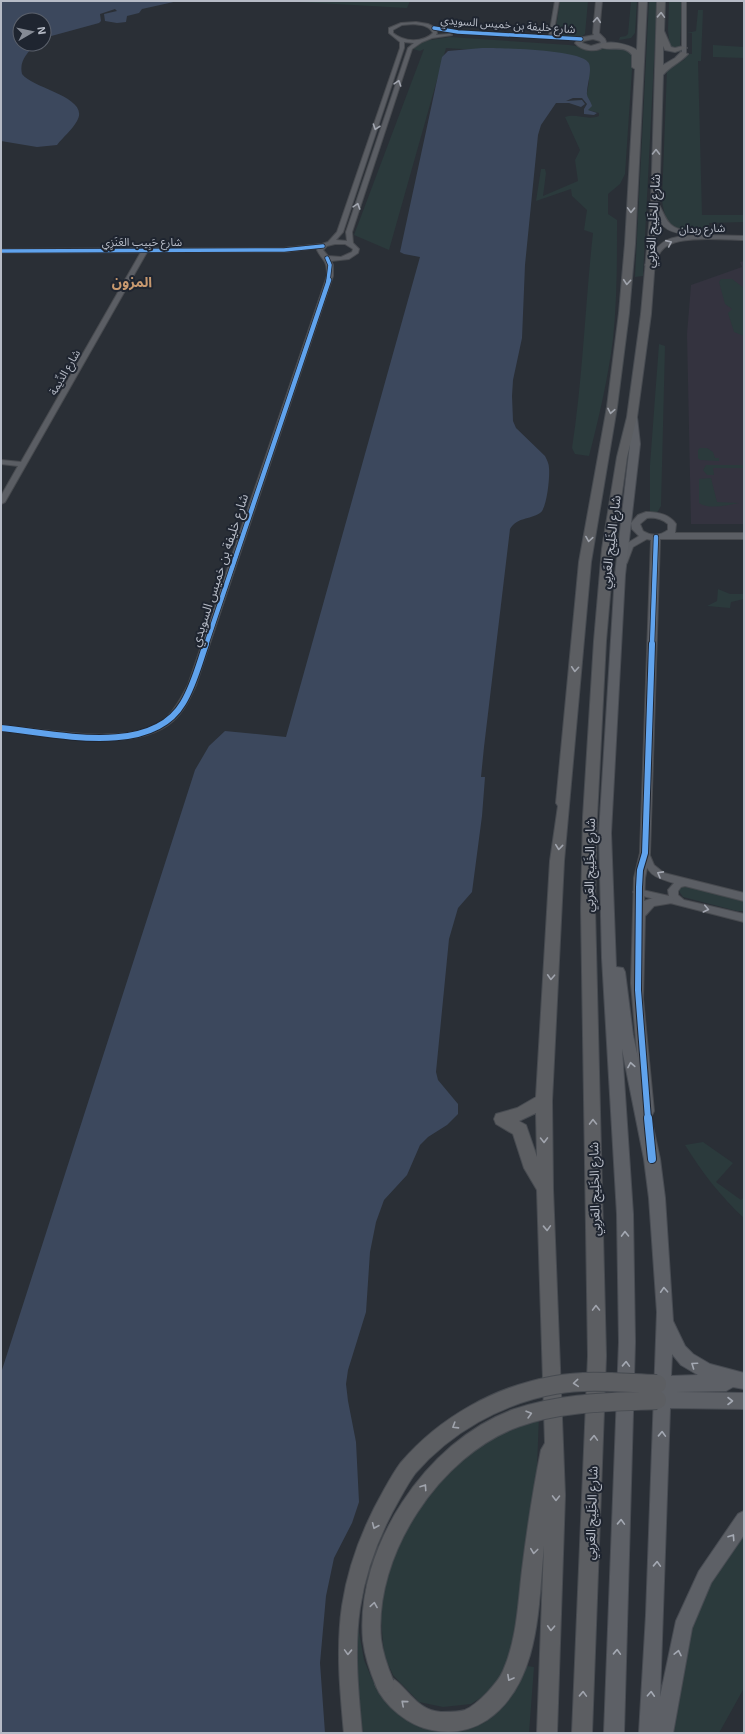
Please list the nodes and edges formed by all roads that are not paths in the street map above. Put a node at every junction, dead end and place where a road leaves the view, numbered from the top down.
1 (557, 1) edge
2 (599, 1) edge
3 (643, 1) edge
4 (661, 1) edge
5 (684, 1) edge
6 (643, 10) junction
7 (434, 28) junction
8 (588, 30) dead end
9 (660, 30) junction
10 (551, 35) junction
11 (432, 37) junction
12 (545, 37) junction
13 (398, 38) junction
14 (557, 38) junction
15 (422, 40) junction
16 (581, 40) junction
17 (602, 42) junction
18 (683, 51) junction
19 (658, 76) junction
20 (638, 84) junction
21 (655, 205) junction
22 (689, 232) junction
23 (744, 232) edge
24 (698, 238) junction
25 (744, 238) edge
26 (330, 242) junction
27 (350, 244) junction
28 (323, 246) junction
29 (284, 250) junction
30 (1, 251) edge
31 (145, 251) junction
32 (324, 256) junction
33 (348, 258) junction
34 (649, 265) junction
35 (330, 276) junction
36 (632, 417) junction
37 (1, 462) edge
38 (23, 464) junction
39 (629, 490) junction
40 (1, 502) edge
41 (646, 515) junction
42 (670, 521) junction
43 (707, 531) junction
44 (744, 531) edge
45 (655, 536) junction
46 (686, 536) junction
47 (744, 536) edge
48 (620, 575) junction
49 (1, 728) edge
50 (605, 833) junction
51 (645, 853) junction
52 (686, 882) junction
53 (638, 892) junction
54 (744, 897) edge
55 (668, 900) junction
56 (684, 904) junction
57 (744, 913) edge
58 (731, 915) junction
59 (639, 916) junction
60 (744, 918) edge
61 (544, 1101) junction
62 (652, 1159) junction
63 (545, 1189) junction
64 (665, 1312) junction
65 (744, 1382) edge
66 (660, 1392) junction
67 (744, 1401) edge
68 (555, 1430) junction
69 (744, 1520) edge
70 (353, 1733) edge
71 (547, 1733) edge
72 (582, 1733) edge
73 (614, 1733) edge
74 (649, 1733) edge
75 (663, 1733) edge

1 - 10 street
17 -> 2 main road
3 - 6 highway, شارع الخَلِيج العَربِي
9 -> 4 highway, شارع الخَلِيج العَربِي
5 - 18 street
6 - 17 highway
6 - 20 highway, شارع الخَلِيج العَربِي
7 - 11 street
7 - 12 street, شارع خليفة بن خميس السويدي
7 - 13 street, شارع خليفة بن خميس السويدي
8 - 16 main road
9 - 18 highway
9 - 19 highway, شارع الخَلِيج العَربِي
10 - 12 street
10 - 14 street
11 - 15 street, شارع خليفة بن خميس السويدي
11 - 16 street, شارع خليفة بن خميس السويدي
12 - 14 street, شارع خليفة بن خميس السويدي
13 - 15 street
13 -> 26 street
14 - 16 street, شارع خليفة بن خميس السويدي
27 -> 15 street
16 - 17 main road
16 - 17 main road
17 - 20 highway
18 - 19 highway
21 -> 19 highway, شارع الخَلِيج العَربِي
20 -> 61 highway, شارع الخَلِيج العَربِي
21 - 22 main road, شارع ربدان
21 - 34 highway, شارع الخَلِيج العَربِي
22 - 23 main road, شارع ربدان
22 - 24 main road
24 - 25 main road, شارع ربدان
34 -> 24 main road, شارع ربدان
26 - 27 street
26 - 28 street
27 - 33 street
28 - 29 street, شارع حَبِيب العَنَزِي
28 - 32 street, شارع خليفة بن خميس السويدي
29 - 31 street, شارع حَبِيب العَنَزِي
29 - 32 street, شارع حَبِيب العَنَزِي
30 - 31 street, شارع حَبِيب العَنَزِي
31 - 38 street, شارع الدِّيمة
32 - 33 street, شارع حَبِيب العَنَزِي
32 - 35 street, شارع خليفة بن خميس السويدي
33 - 35 street, شارع خليفة بن خميس السويدي
34 - 36 highway, شارع الخَلِيج العَربِي
35 - 49 street, شارع خليفة بن خميس السويدي
36 - 39 main road
72 -> 36 highway, شارع الخَلِيج العَربِي
37 - 38 street
38 - 40 street, شارع الدِّيمة
39 - 41 street
39 - 48 main road
41 - 42 street
41 - 45 street
42 - 43 street
42 - 45 street
43 - 44 street
43 - 46 street
45 - 46 street
45 - 48 street
45 - 51 street
46 - 47 street
48 - 50 main road
62 -> 50 main road
73 -> 50 main road
52 -> 51 street
51 - 53 street
52 - 54 street
52 - 56 street
53 - 55 street
53 - 59 street
55 - 56 street
55 - 59 street
56 -> 58 street
57 - 58 street
58 - 60 street
59 - 62 street
61 -> 63 highway, شارع الخَلِيج العَربِي
61 - 63 highway
64 -> 62 main road
63 -> 68 highway, شارع الخَلِيج العَربِي
65 -> 64 main road
64 - 66 main road
65 - 66 main road
66 -> 67 main road
68 -> 66 highway, bridge
66 -> 70 highway, bridge
74 -> 66 main road
68 -> 71 highway, شارع الخَلِيج العَربِي
75 -> 69 main road

